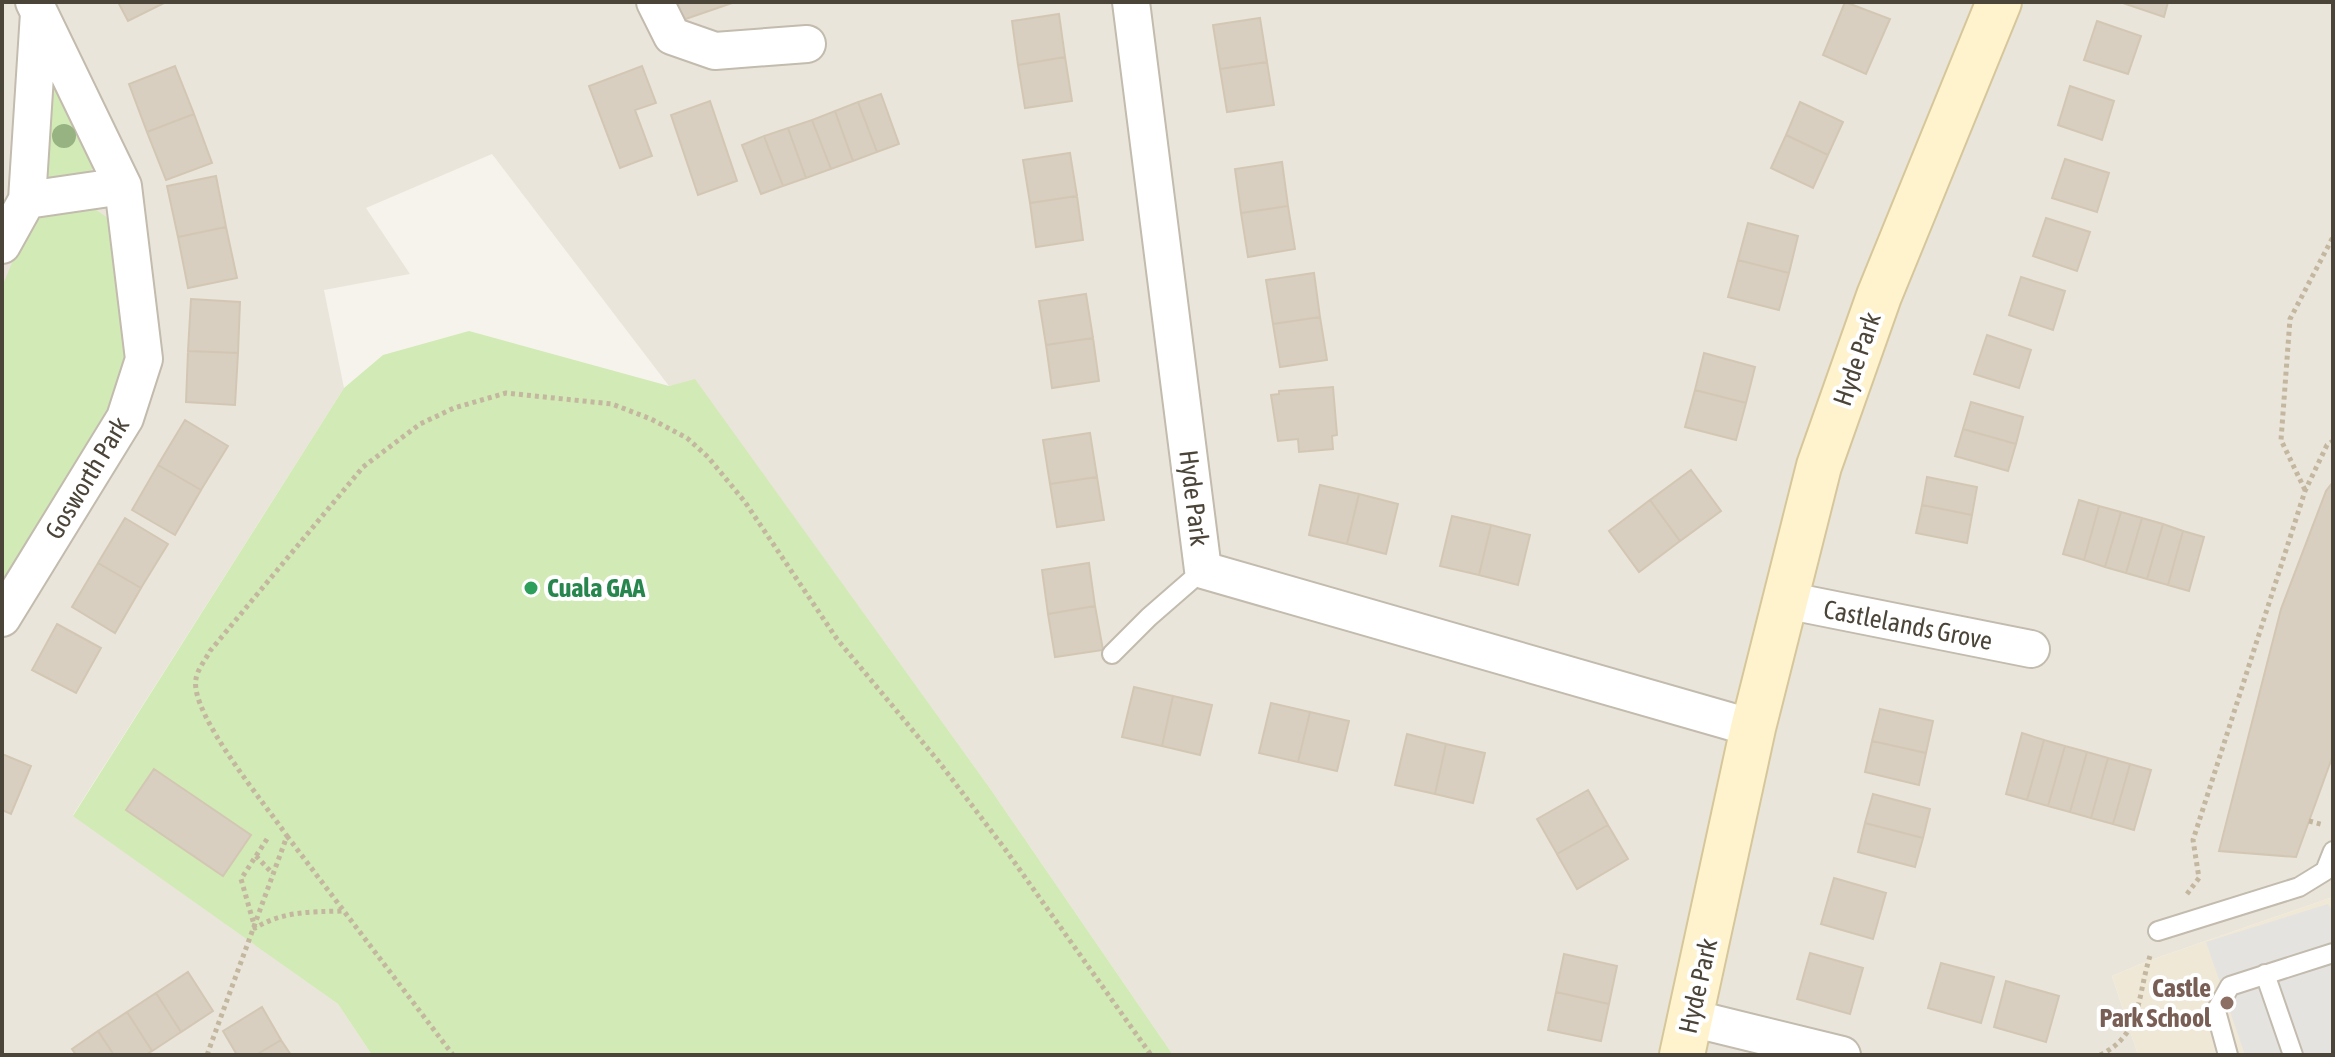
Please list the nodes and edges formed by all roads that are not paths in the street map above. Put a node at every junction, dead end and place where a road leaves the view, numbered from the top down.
1 (655, 2) edge
2 (1131, 2) edge
3 (1999, 2) edge
4 (37, 7) edge
5 (807, 44) dead end
6 (123, 186) junction
7 (27, 200) junction
8 (2, 245) edge
9 (1203, 570) junction
10 (1785, 600) junction
11 (2, 618) edge
12 (2031, 649) dead end
13 (1112, 654) dead end
14 (1753, 728) junction
15 (2333, 851) edge
16 (2158, 931) road end
17 (2333, 953) edge
18 (2265, 974) junction
19 (1686, 1036) edge
20 (1842, 1055) edge
21 (2228, 1055) edge
22 (2293, 1055) edge

1 - 5 street
2 - 9 street, Hyde Park
3 - 10 street, Hyde Park
4 - 6 street, Gosworth Park
4 - 7 street, Gosworth Park
6 - 7 street
6 - 11 street, Gosworth Park
7 - 8 street, Gosworth Park
9 - 13 lane
9 - 14 street, Hyde Park
10 - 12 street, Castlelands Grove
10 - 14 street, Hyde Park
14 - 19 street, Hyde Park
15 - 16 lane
17 - 18 lane
18 - 21 lane
18 - 22 lane
19 - 20 street

